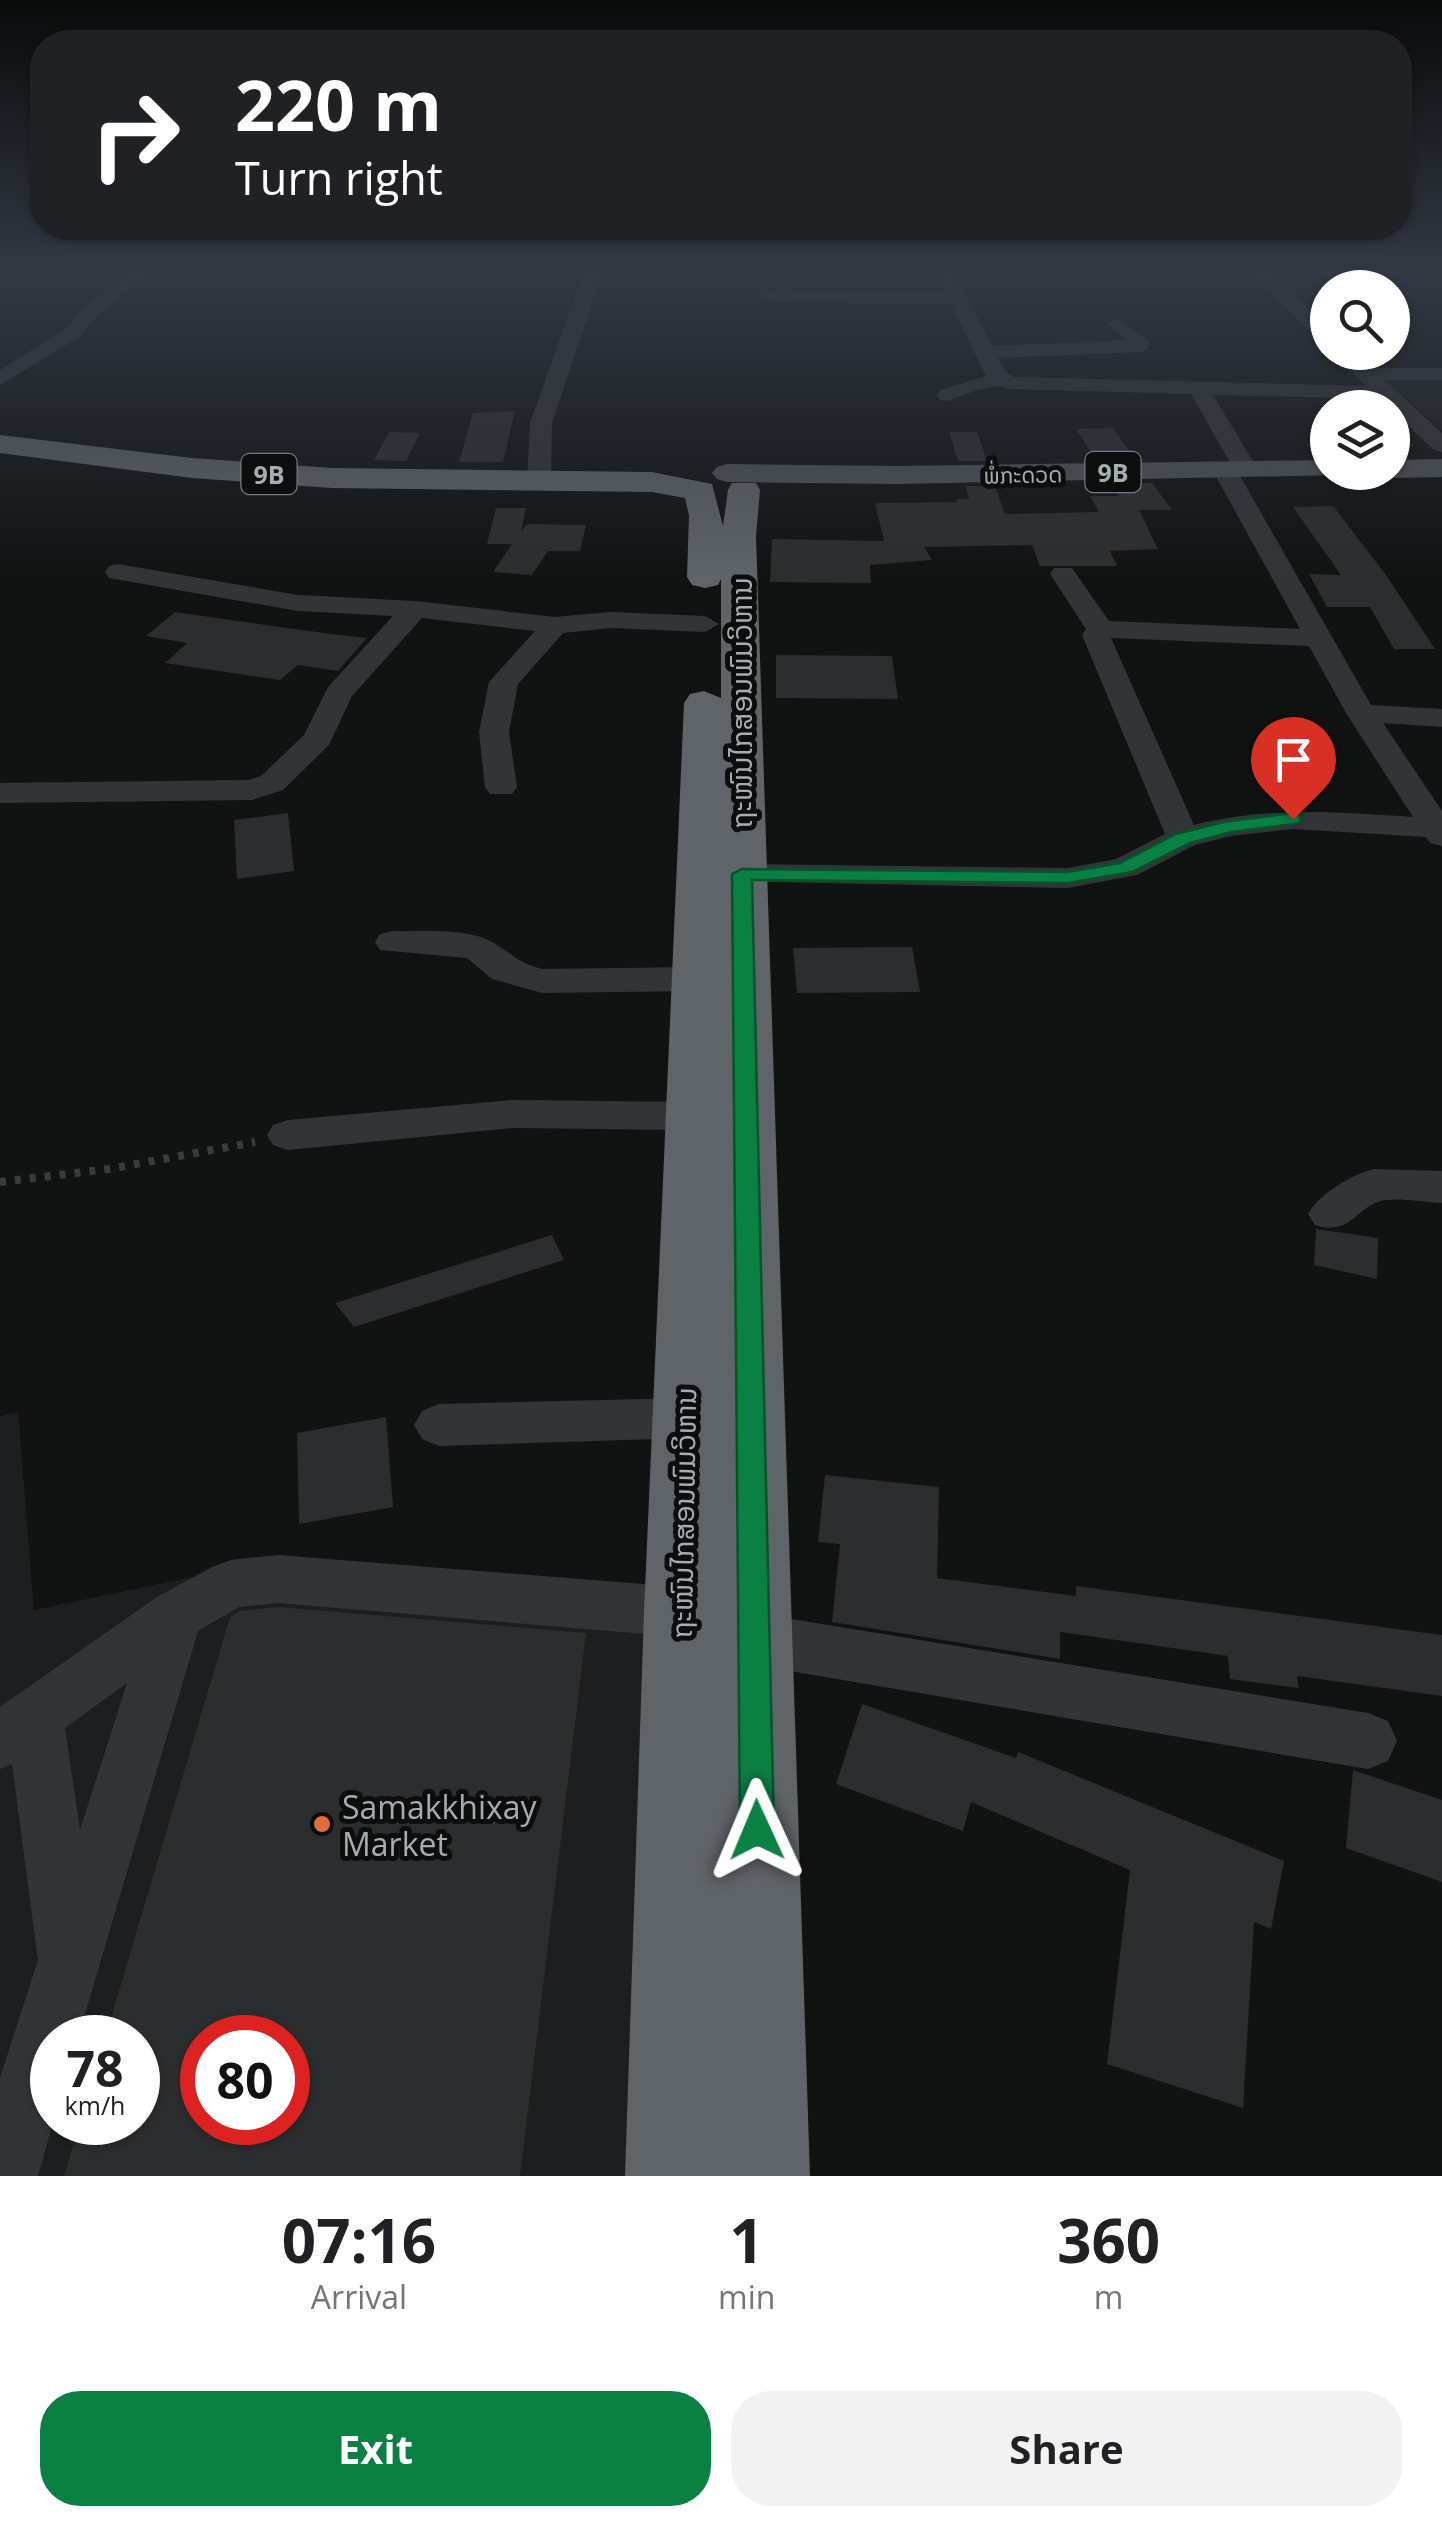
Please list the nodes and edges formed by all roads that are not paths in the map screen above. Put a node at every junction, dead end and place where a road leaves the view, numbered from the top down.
1 (558, 374) edge
2 (999, 374) edge
3 (1364, 374) joint
4 (1442, 374) edge
5 (1002, 379) junction
6 (1198, 388) junction
7 (1310, 390) edge
8 (1383, 390) edge
9 (948, 395) dead end
10 (1410, 415) edge
11 (0, 444) edge
12 (1442, 444) edge
13 (1410, 468) edge
14 (1442, 468) edge
15 (1310, 470) edge
16 (1236, 471) junction
17 (540, 480) junction
18 (721, 484) junction
19 (118, 572) dead end
20 (1064, 574) dead end
21 (415, 609) junction
22 (705, 624) junction
23 (555, 625) junction
24 (1101, 630) junction
25 (1316, 638) junction
26 (1360, 714) junction
27 (1442, 718) edge
28 (723, 763) junction
29 (501, 787) dead end
30 (0, 793) edge
31 (1439, 832) edge
32 (1183, 838) junction
33 (742, 874) junction
34 (393, 942) dead end
35 (696, 978) junction
36 (692, 1116) junction
37 (288, 1136) road end
38 (1442, 1187) edge
39 (1330, 1214) dead end
40 (686, 1418) junction
41 (439, 1425) dead end
42 (681, 1612) junction
43 (176, 1615) junction
44 (754, 1638) junction
45 (18, 1727) edge
46 (1368, 1742) dead end
47 (66, 1964) junction
48 (3, 2176) edge
49 (673, 2176) edge
50 (762, 2176) edge

1 - 17 street
2 - 5 street
3 - 4 street
3 - 8 street
5 - 6 street
5 - 9 street
6 - 7 street
6 - 16 street
10 - 12 street
11 - 17 highway, 9B
13 - 14 main road
15 - 16 main road, ພໍ່ກະດວດ / 9B
16 - 18 main road, ພໍ່ກະດວດ / 9B
16 - 25 street
17 - 18 highway, 9B
18 - 22 highway, ຖະໜົນໄກສອນພົມວິຫານ
18 - 28 highway, ຖະໜົນໄກສອນພົມວິຫານ
19 - 21 street
20 - 24 street
21 - 23 street
21 - 30 street
22 - 23 street
22 - 28 highway, ຖະໜົນໄກສອນພົມວິຫານ
23 - 29 street
24 - 25 street
24 - 32 street
25 - 26 street
26 - 27 street
26 - 31 street
28 - 33 highway, ຖະໜົນໄກສອນພົມວິຫານ
28 - 35 highway, ຖະໜົນໄກສອນພົມວິຫານ
31 - 32 street
32 - 33 street
33 - 44 highway, ຖະໜົນໄກສອນພົມວິຫານ
34 - 35 street
35 - 36 highway, ຖະໜົນໄກສອນພົມວິຫານ
36 - 37 street
36 - 40 highway, ຖະໜົນໄກສອນພົມວິຫານ
38 - 39 street
40 - 41 street
40 - 42 highway, ຖະໜົນໄກສອນພົມວິຫານ
42 - 43 street
42 - 49 highway, ຖະໜົນໄກສອນພົມວິຫານ
43 - 45 street
43 - 47 street
44 - 46 street
44 - 50 highway, ຖະໜົນໄກສອນພົມວິຫານ
45 - 47 street
47 - 48 street

